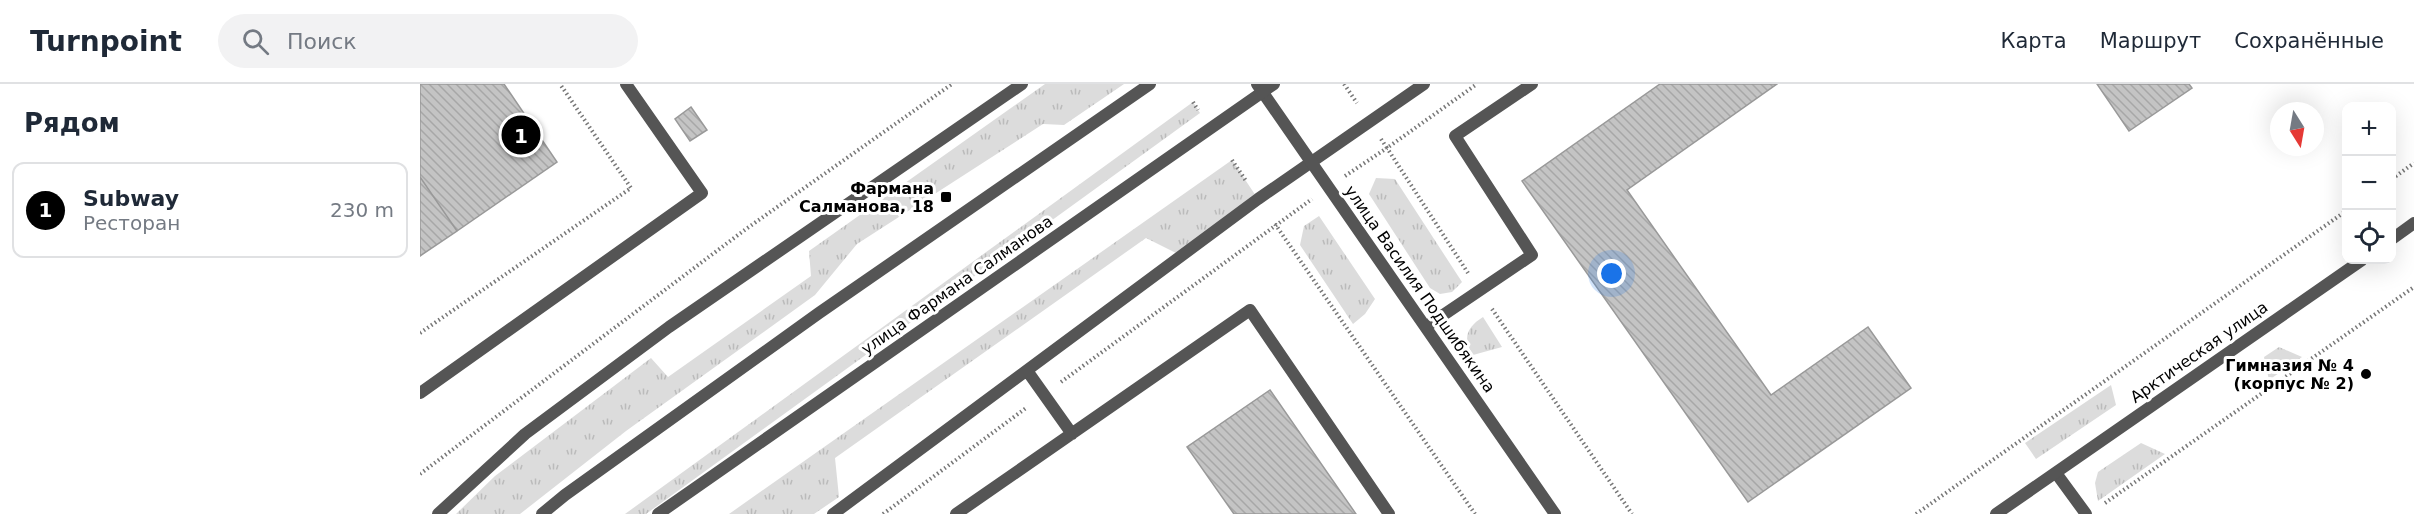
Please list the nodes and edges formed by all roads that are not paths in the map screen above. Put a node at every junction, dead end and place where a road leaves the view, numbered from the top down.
1 (626, 84) edge
2 (1022, 84) edge
3 (1150, 84) edge
4 (1274, 84) edge
5 (1424, 84) edge
6 (1532, 84) edge
7 (1260, 88) edge
8 (1312, 163) junction
9 (2414, 223) edge
10 (2396, 236) edge
11 (2356, 264) edge
12 (1427, 326) junction
13 (1028, 372) junction
14 (420, 393) edge
15 (1072, 434) junction
16 (2056, 472) junction
17 (438, 514) edge
18 (542, 514) edge
19 (658, 514) edge
20 (833, 514) edge
21 (956, 514) edge
22 (1389, 514) edge
23 (1555, 514) edge
24 (1996, 514) edge
25 (2086, 514) edge

1 - 14 street
2 - 17 street
3 - 18 street
4 - 7 street, улица Фармана Салманова
5 - 8 street
6 - 12 street
7 - 8 street, улица Василия Подшибякина
7 - 19 street, улица Фармана Салманова
8 - 12 street, улица Василия Подшибякина
8 - 13 street
9 - 10 street
11 - 16 street, Арктическая улица
12 - 23 street, улица Василия Подшибякина
13 - 15 street
13 - 20 street
15 - 21 street
15 - 22 street
16 - 24 street, Арктическая улица
16 - 25 street

